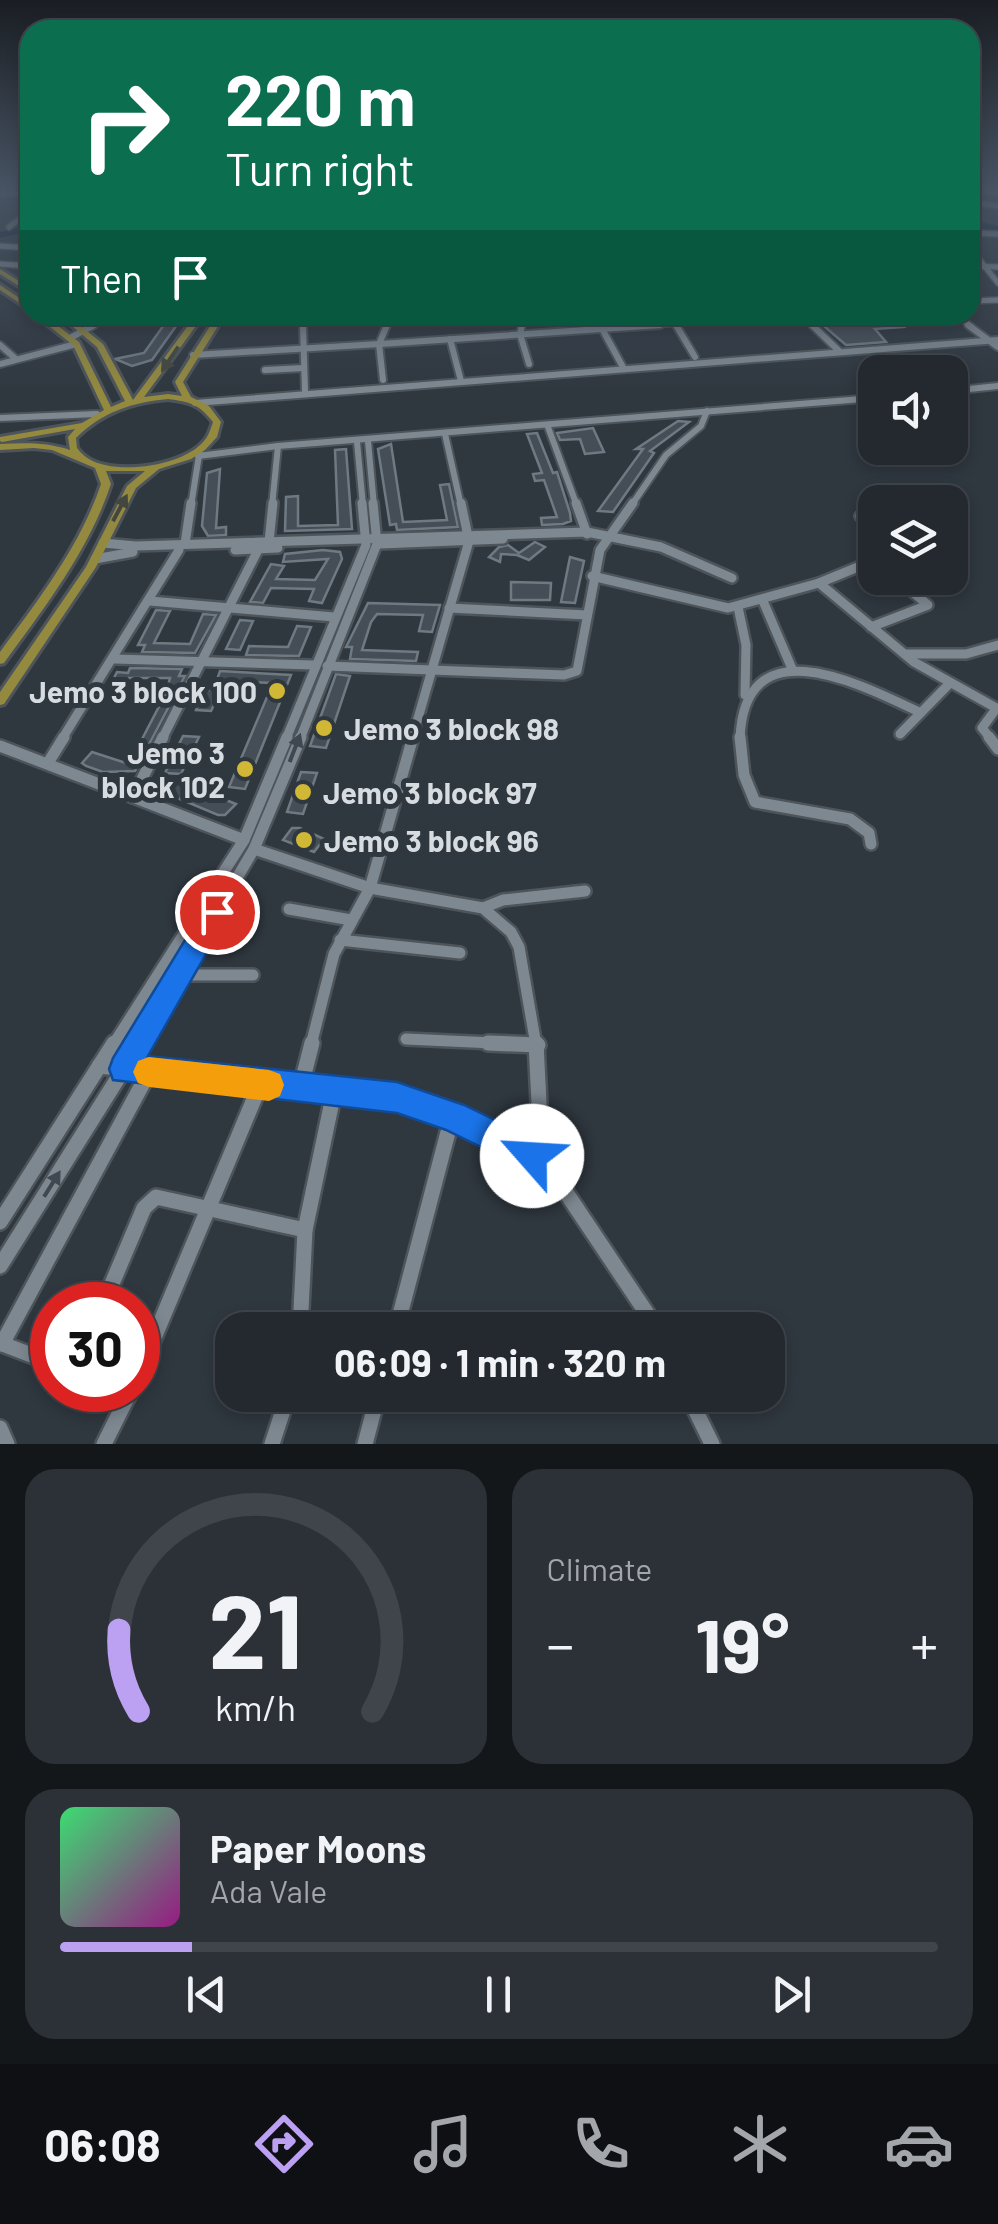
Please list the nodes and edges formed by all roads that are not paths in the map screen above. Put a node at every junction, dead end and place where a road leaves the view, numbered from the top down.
1 (980, 263) edge
2 (982, 266) junction
3 (998, 267) edge
4 (0, 268) edge
5 (20, 283) edge
6 (998, 283) edge
7 (53, 325) edge
8 (77, 325) edge
9 (94, 325) edge
10 (192, 325) edge
11 (214, 325) edge
12 (303, 325) edge
13 (387, 325) edge
14 (522, 325) edge
15 (599, 325) edge
16 (628, 325) edge
17 (675, 325) edge
18 (811, 325) edge
19 (969, 325) edge
20 (600, 329) junction
21 (87, 332) junction
22 (520, 334) junction
23 (450, 339) junction
24 (988, 340) junction
25 (74, 341) junction
26 (998, 343) edge
27 (379, 344) junction
28 (0, 345) edge
29 (303, 350) junction
30 (840, 352) junction
31 (193, 355) junction
32 (695, 357) dead end
33 (16, 359) junction
34 (0, 364) edge
35 (528, 364) dead end
36 (304, 368) junction
37 (624, 369) junction
38 (265, 370) dead end
39 (383, 380) dead end
40 (460, 381) junction
41 (120, 384) junction
42 (998, 386) edge
43 (100, 389) junction
44 (968, 389) edge
45 (305, 392) junction
46 (858, 399) edge
47 (134, 401) junction
48 (192, 402) junction
49 (108, 408) junction
50 (707, 412) junction
51 (96, 414) junction
52 (0, 418) edge
53 (81, 425) junction
54 (548, 427) junction
55 (445, 434) junction
56 (0, 439) edge
57 (363, 442) junction
58 (278, 446) junction
59 (0, 447) edge
60 (199, 452) junction
61 (82, 459) junction
62 (161, 465) junction
63 (99, 466) junction
64 (587, 534) junction
65 (610, 535) junction
66 (470, 537) junction
67 (372, 541) junction
68 (269, 542) junction
69 (103, 543) junction
70 (291, 544) junction
71 (212, 546) junction
72 (182, 547) junction
73 (258, 550) junction
74 (95, 559) junction
75 (858, 568) edge
76 (592, 576) junction
77 (732, 578) dead end
78 (819, 583) junction
79 (48, 591) junction
80 (74, 592) junction
81 (916, 595) edge
82 (150, 601) junction
83 (763, 601) junction
84 (738, 607) junction
85 (231, 608) junction
86 (449, 608) junction
87 (587, 615) junction
88 (334, 617) junction
89 (870, 627) junction
90 (328, 645) junction
91 (998, 645) edge
92 (905, 654) junction
93 (116, 659) junction
94 (0, 660) edge
95 (203, 662) junction
96 (320, 666) junction
97 (430, 671) junction
98 (793, 671) junction
99 (949, 684) junction
100 (745, 698) junction
101 (0, 701) edge
102 (997, 709) edge
103 (919, 712) junction
104 (900, 734) dead end
105 (0, 746) edge
106 (998, 748) edge
107 (48, 763) junction
108 (133, 796) junction
109 (258, 806) junction
110 (274, 807) junction
111 (871, 844) dead end
112 (249, 845) junction
113 (370, 888) junction
114 (586, 891) dead end
115 (483, 908) junction
116 (289, 909) dead end
117 (351, 920) junction
118 (340, 940) junction
119 (460, 953) dead end
120 (253, 974) dead end
121 (180, 975) junction
122 (406, 1039) dead end
123 (538, 1045) junction
124 (99, 1066) junction
125 (124, 1069) junction
126 (150, 1072) junction
127 (260, 1085) junction
128 (301, 1086) junction
129 (334, 1092) junction
130 (452, 1116) junction
131 (532, 1156) junction
132 (210, 1211) junction
133 (0, 1222) edge
134 (305, 1230) junction
135 (0, 1266) edge
136 (113, 1282) edge
137 (301, 1312) edge
138 (401, 1312) edge
139 (646, 1312) edge
140 (160, 1326) edge
141 (1, 1343) edge
142 (30, 1354) edge
143 (119, 1412) edge
144 (282, 1412) edge
145 (373, 1412) edge
146 (696, 1412) edge
147 (0, 1428) edge
148 (7, 1444) edge
149 (104, 1444) edge
150 (272, 1444) edge
151 (365, 1444) edge
152 (712, 1444) edge

1 - 2 street
2 - 3 street
2 - 6 street
4 - 5 main road
7 - 25 main road
8 - 21 main road
9 - 21 street
10 -> 47 main road
11 - 31 main road
12 - 29 street
13 - 27 street
14 - 22 street
15 - 20 street
16 - 20 street
17 - 32 street
18 - 30 street
19 - 24 street
20 - 22 street
20 - 37 street
21 - 25 street
21 - 41 main road
22 - 23 street
22 - 35 street
23 - 27 street
23 - 40 street
24 - 26 street
24 - 30 street
25 - 33 street
25 - 43 main road
27 - 29 street
27 - 39 street
28 - 33 street
29 - 31 street
29 - 36 street
30 - 37 street
31 - 48 main road
33 - 34 street
36 - 38 street
36 - 45 street
37 - 40 street
40 - 45 street
41 - 43 main road
41 - 47 main road
42 - 44 street
43 - 49 main road
45 - 48 street
46 - 50 street
47 - 48 main road
47 - 49 main road
48 - 60 main road
49 - 51 main road
50 - 54 street
50 - 65 street
51 - 52 street
51 - 53 main road
53 - 56 main road
53 - 61 main road
54 - 55 street
54 - 64 street
55 - 57 street
55 - 66 street
57 - 58 street
57 - 67 street
58 - 60 street
58 - 68 street
59 - 61 main road
60 - 62 main road
60 - 72 street
61 - 63 main road
62 - 63 main road
69 -> 62 main road
63 - 79 main road
64 - 65 street
64 - 66 street
65 - 76 street
65 - 77 street
66 - 67 street
66 - 86 street
67 - 70 street
67 - 88 street
67 - 90 street
68 - 70 street
68 - 71 street
69 - 72 street
69 - 74 main road
70 - 73 street
71 - 72 street
71 - 73 street
72 - 74 street
72 - 82 street
73 - 85 street
74 - 80 main road
75 - 78 street
76 - 84 street
76 - 87 street
78 - 83 street
78 - 89 street
79 - 80 main road
79 - 94 main road
80 - 101 main road
81 - 89 street
82 - 85 street
82 - 93 street
83 - 84 street
83 - 98 street
84 - 100 street
85 - 88 street
85 - 95 street
86 - 87 street
86 - 97 street
87 - 97 street
88 - 90 street
89 - 92 street
90 - 96 street
91 - 92 street
92 - 99 street
93 - 95 street
93 - 107 street
95 - 96 street
95 - 108 street
96 - 97 street
96 - 109 street
110 -> 96 street
97 - 113 street
98 - 100 street
98 - 103 street
99 - 102 street
99 - 103 street
100 - 111 street
102 - 106 street
103 - 104 street
105 - 107 street
107 - 108 street
108 - 112 street
109 - 110 street
109 - 112 street
110 - 112 street
112 - 113 street
112 - 121 street
112 - 124 street
113 - 115 street
113 - 117 street
114 - 115 street
115 - 123 street
116 - 117 street
117 - 118 street
118 - 119 street
118 - 128 street
120 - 121 street
121 - 125 street
122 - 123 street
123 - 131 street
124 - 125 street
124 - 133 street
125 - 126 street
135 -> 125 street
126 - 127 street
126 - 141 street
127 - 128 street
127 - 132 street
128 - 129 street
129 - 130 street
129 - 134 street
130 - 131 street
130 - 138 street
131 - 139 street
132 - 134 street
132 - 136 street
132 - 140 street
134 - 137 street
141 - 142 street
143 - 149 street
144 - 150 street
145 - 151 street
146 - 152 street
147 - 148 street

